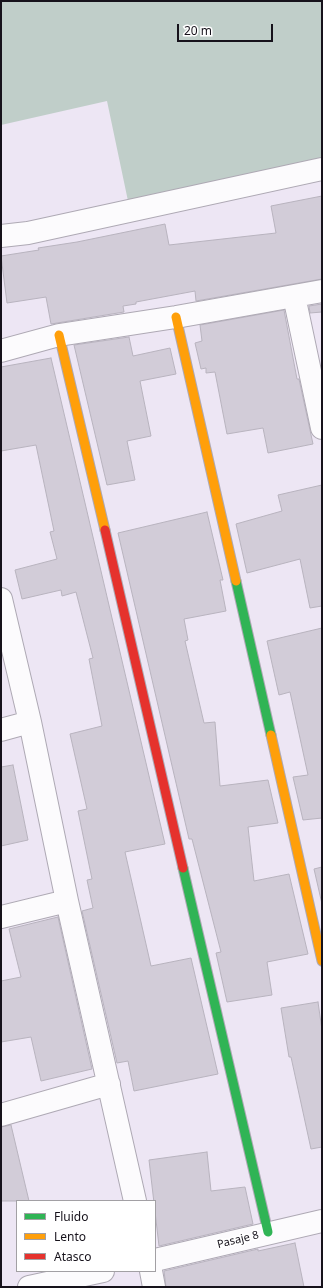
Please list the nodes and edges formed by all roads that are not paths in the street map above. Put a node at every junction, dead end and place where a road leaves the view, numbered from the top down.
1 (322, 170) edge
2 (1, 236) edge
3 (322, 291) edge
4 (294, 296) junction
5 (176, 317) junction
6 (59, 335) junction
7 (1, 351) edge
8 (322, 428) edge
9 (1, 599) edge
10 (30, 722) junction
11 (1, 730) edge
12 (67, 901) junction
13 (1, 917) edge
14 (322, 961) edge
15 (109, 1084) junction
16 (1, 1115) edge
17 (135, 1200) edge
18 (322, 1221) edge
19 (268, 1232) junction
20 (156, 1260) edge
21 (98, 1272) edge
22 (151, 1272) edge
23 (29, 1287) edge
24 (154, 1287) edge

1 - 2 street
3 - 4 street
4 - 5 street
4 - 8 street
5 - 6 street
5 - 14 street
6 - 7 street
6 - 19 street
9 - 10 street
10 - 11 street
10 - 12 street
12 - 13 street
12 - 15 street
15 - 16 street
15 - 17 street
18 - 19 street, Pasaje 8
19 - 20 street, Pasaje 8
21 - 23 street
22 - 24 street

